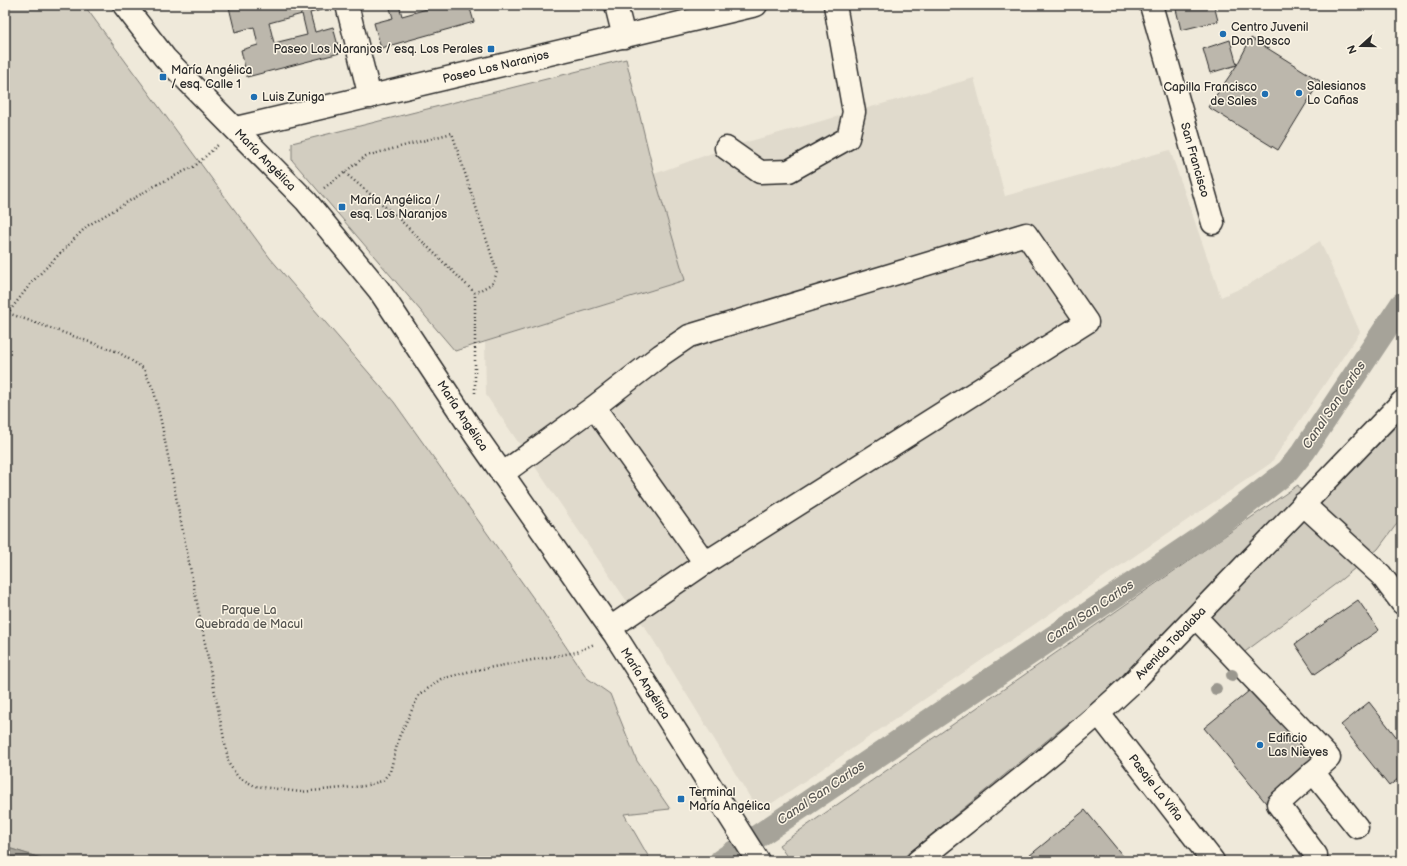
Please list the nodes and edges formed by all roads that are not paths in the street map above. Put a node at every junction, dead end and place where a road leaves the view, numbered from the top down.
1 (124, 5) edge
2 (347, 5) edge
3 (616, 5) edge
4 (756, 5) edge
5 (835, 5) edge
6 (1151, 5) edge
7 (624, 36) junction
8 (370, 97) junction
9 (236, 128) junction
10 (726, 148) dead end
11 (1212, 223) dead end
12 (1402, 402) edge
13 (594, 407) junction
14 (502, 474) junction
15 (1303, 504) junction
16 (705, 563) junction
17 (1402, 603) edge
18 (1204, 625) dead end
19 (613, 631) junction
20 (1099, 714) junction
21 (1313, 772) junction
22 (1358, 828) dead end
23 (1316, 855) dead end
24 (758, 861) edge
25 (918, 861) edge
26 (1213, 861) edge

1 - 9 street, María Angélica
2 - 8 street
3 - 7 street
4 - 7 street, Paseo Los Naranjos
5 - 10 street
6 - 11 street, San Francisco
7 - 8 street, Paseo Los Naranjos
8 - 9 street, Paseo Los Naranjos
9 - 14 street, María Angélica
12 - 15 street, Avenida Tobalaba
13 - 14 street
13 - 16 street
13 - 16 street
14 - 19 street, María Angélica
15 - 17 street
15 - 20 street, Avenida Tobalaba
16 - 19 street
18 - 21 street
19 - 24 street, María Angélica
20 - 25 street, Avenida Tobalaba
20 - 26 street, Pasaje La Viña
21 - 22 street
21 - 23 street

